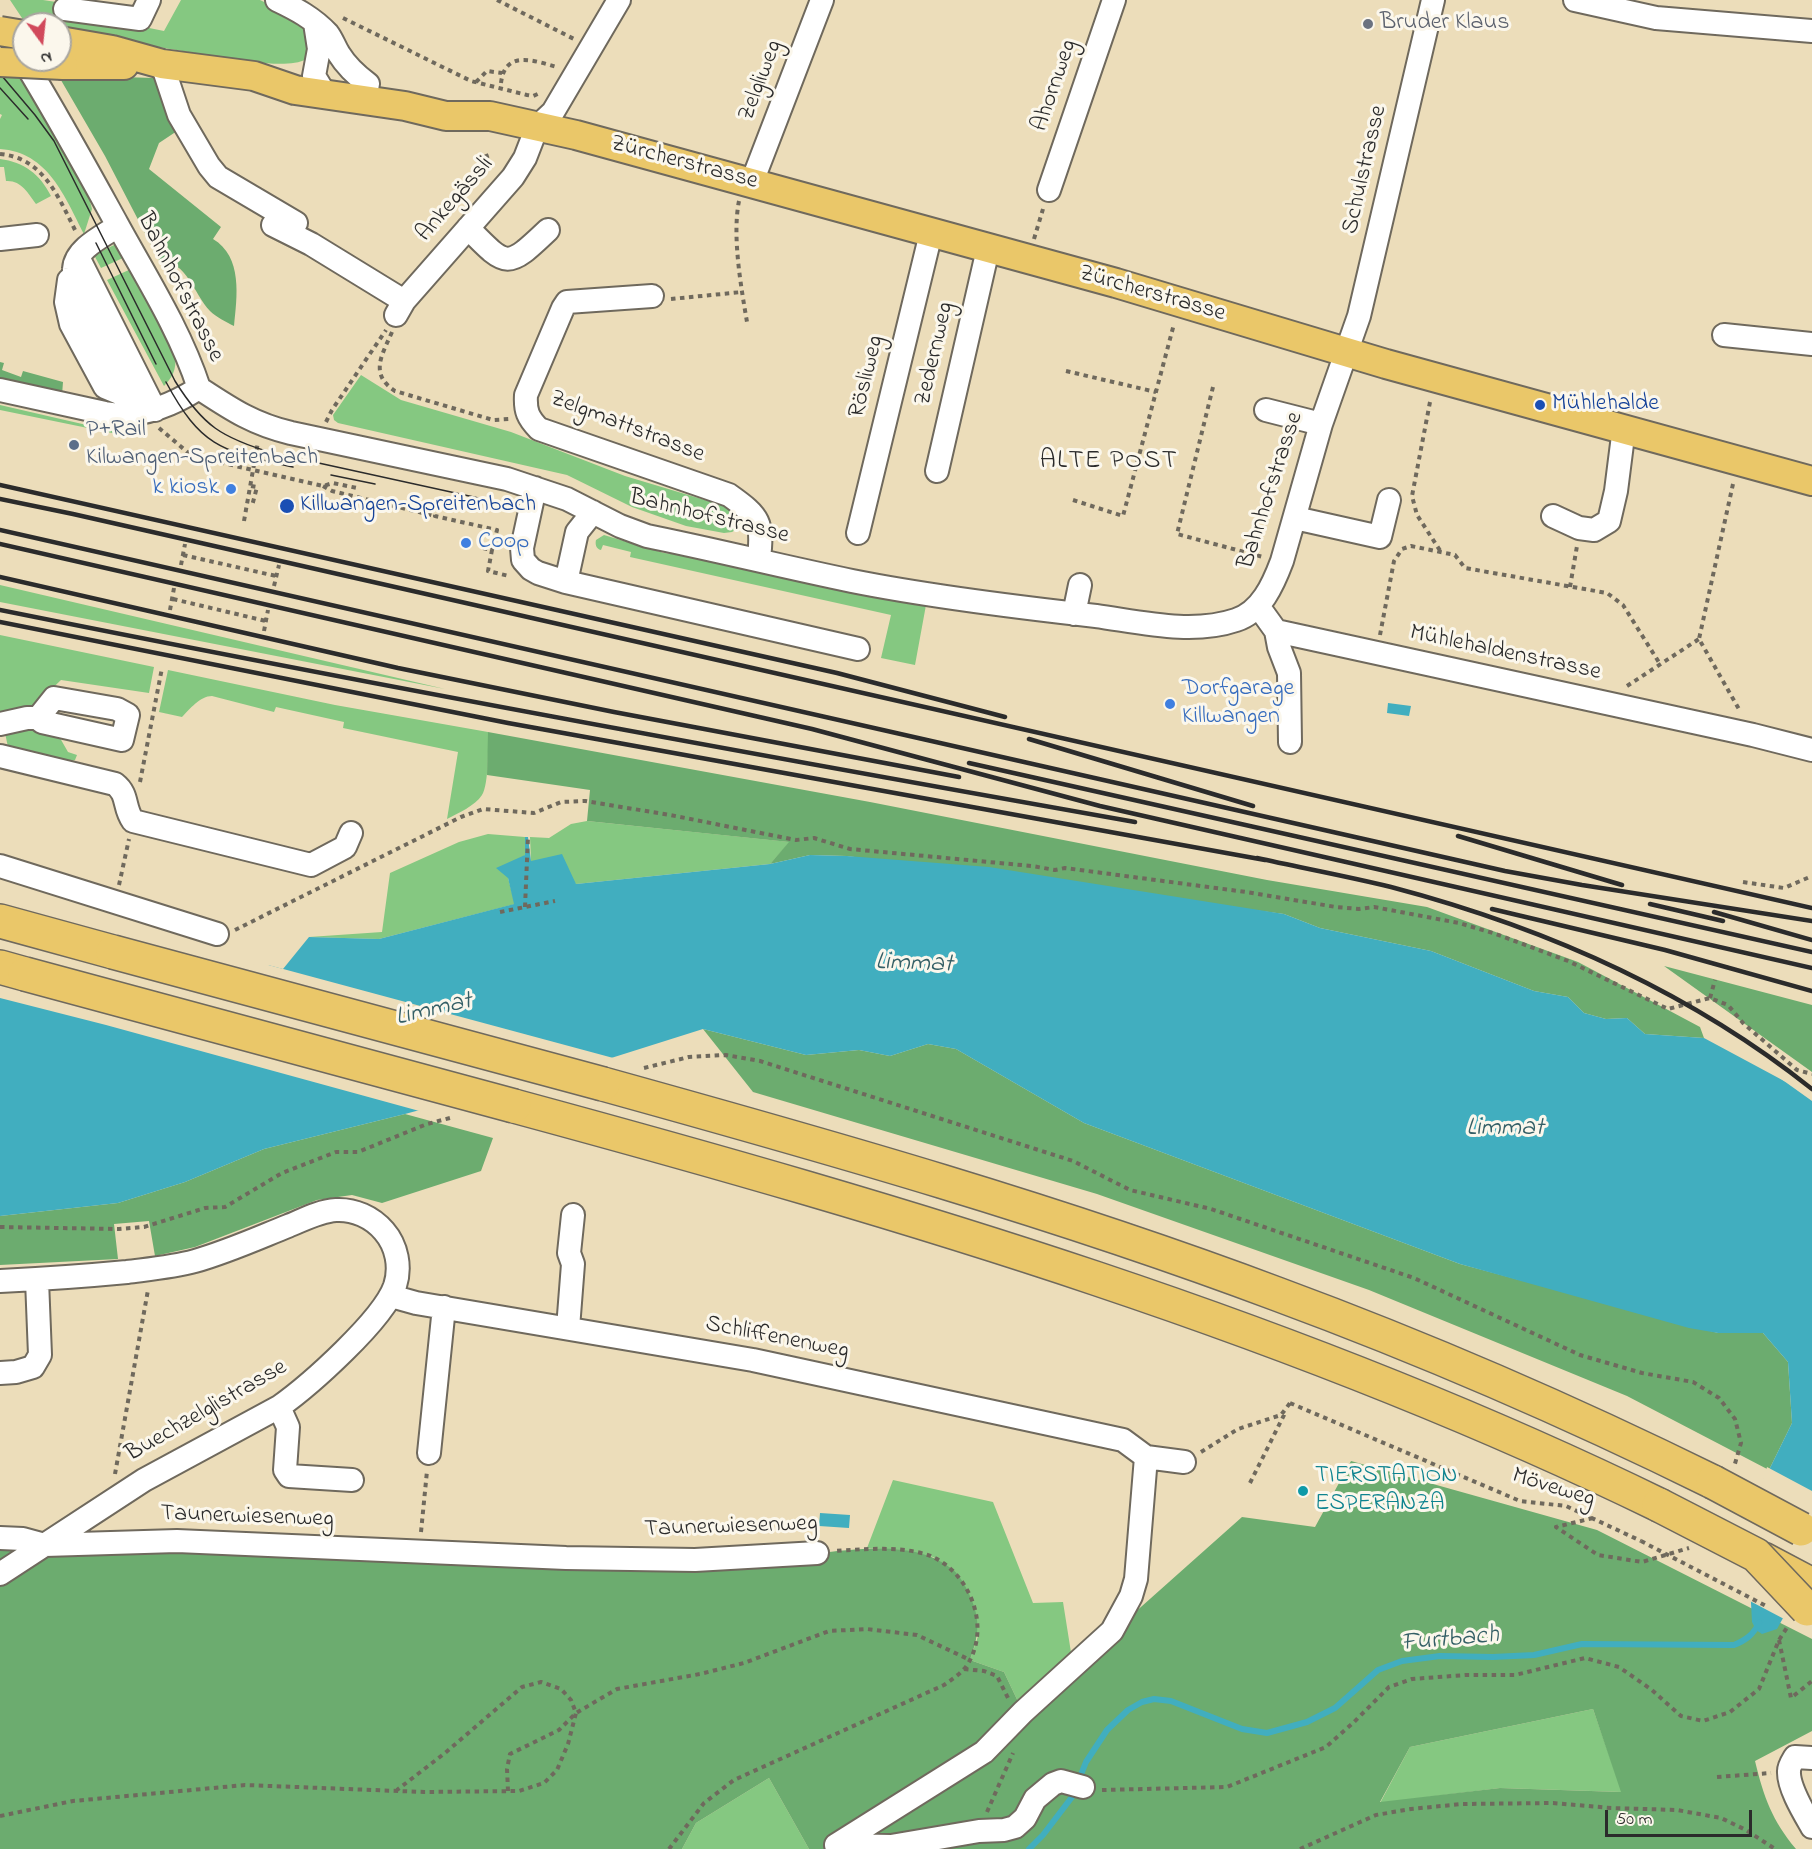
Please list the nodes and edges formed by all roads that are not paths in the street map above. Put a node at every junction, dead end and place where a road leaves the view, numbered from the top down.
1 (149, 0) edge
2 (278, 0) edge
3 (619, 0) edge
4 (822, 0) edge
5 (1114, 0) edge
6 (1433, 0) edge
7 (1575, 0) edge
8 (65, 9) dead end
9 (315, 23) junction
10 (0, 24) edge
11 (1812, 31) edge
12 (72, 53) edge
13 (162, 64) junction
14 (368, 84) junction
15 (320, 85) junction
16 (490, 116) junction
17 (537, 127) junction
18 (747, 181) junction
19 (1049, 190) road end
20 (296, 223) dead end
21 (272, 225) dead end
22 (118, 226) junction
23 (468, 228) junction
24 (548, 230) dead end
25 (931, 233) junction
26 (37, 235) dead end
27 (0, 239) edge
28 (988, 249) junction
29 (76, 262) junction
30 (652, 296) road end
31 (1724, 335) dead end
32 (1812, 344) edge
33 (1347, 352) junction
34 (199, 388) junction
35 (0, 390) edge
36 (1266, 410) dead end
37 (154, 417) junction
38 (1321, 424) junction
39 (1624, 428) junction
40 (937, 471) dead end
41 (1812, 481) edge
42 (535, 488) junction
43 (1389, 500) dead end
44 (593, 512) junction
45 (1553, 516) dead end
46 (1294, 518) junction
47 (858, 533) dead end
48 (759, 559) junction
49 (566, 582) junction
50 (1080, 585) dead end
51 (1258, 606) junction
52 (1074, 614) junction
53 (1276, 631) junction
54 (858, 649) dead end
55 (38, 718) dead end
56 (0, 724) edge
57 (1290, 742) dead end
58 (1812, 750) edge
59 (0, 756) edge
60 (351, 833) dead end
61 (0, 866) edge
62 (0, 921) edge
63 (217, 934) road end
64 (13, 971) edge
65 (573, 1215) dead end
66 (37, 1280) junction
67 (0, 1281) edge
68 (391, 1296) junction
69 (444, 1307) junction
70 (568, 1328) junction
71 (0, 1373) edge
72 (279, 1407) junction
73 (429, 1453) road end
74 (1146, 1457) junction
75 (1184, 1462) road end
76 (352, 1480) dead end
77 (1808, 1532) edge
78 (0, 1538) edge
79 (45, 1545) junction
80 (817, 1553) road end
81 (0, 1574) edge
82 (1810, 1602) edge
83 (1812, 1758) edge
84 (1076, 1784) road end
85 (1812, 1827) edge

1 - 8 street
2 - 9 street
3 - 17 street
4 - 18 street, Zelgliweg
5 - 19 street, Ahornweg
6 - 33 street, Schulstrasse
7 - 11 street
9 - 14 street
9 - 15 street
10 - 22 street, Bahnhofstrasse
12 - 13 main road, Zürcherstrasse
13 - 15 main road, Zürcherstrasse
13 - 20 street
14 - 15 main road, Zürcherstrasse
14 - 16 main road, Zürcherstrasse
15 - 16 main road, Zürcherstrasse
16 - 17 main road, Zürcherstrasse
17 - 18 main road, Zürcherstrasse
17 - 23 street, Ankegässli
18 - 25 main road, Zürcherstrasse
21 - 23 street, Ankegässli
22 - 29 street
22 - 34 street, Bahnhofstrasse
23 - 24 street
25 - 28 main road, Zürcherstrasse
25 - 47 street, Rösliweg
26 - 27 street
28 - 33 main road, Zürcherstrasse
28 - 40 street, Zedernweg
29 - 37 street
29 - 37 street
30 - 48 street, Zelgmattstrasse
31 - 32 street
33 - 38 street, Bahnhofstrasse
33 - 39 main road, Zürcherstrasse
34 - 37 street
34 - 42 street, Bahnhofstrasse
35 - 37 street
36 - 38 street
38 - 46 street, Bahnhofstrasse
39 - 41 main road, Zürcherstrasse
39 - 45 street
42 - 44 street, Bahnhofstrasse
42 - 49 street
43 - 46 street
44 - 48 street, Bahnhofstrasse
44 - 49 street
46 - 51 street, Bahnhofstrasse
48 - 52 street, Bahnhofstrasse
49 - 54 street
50 - 52 street
51 - 52 street, Bahnhofstrasse
51 - 53 street
53 - 57 street
53 - 58 street, Mühlehaldenstrasse
55 - 56 street
59 - 60 street
61 - 63 street
62 - 77 highway, bridge
64 - 82 highway, bridge
65 - 70 street
66 - 67 street, Buechzelglistrasse
66 - 68 street, Buechzelglistrasse
66 - 71 street
68 - 69 street, Schliffenenweg
68 - 72 street, Buechzelglistrasse
69 - 70 street, Schliffenenweg
69 - 73 street
70 - 74 street, Schliffenenweg
72 - 76 street
72 - 79 street, Buechzelglistrasse
74 - 75 street, Schliffenenweg
74 - 84 street
78 - 79 street, Taunerwiesenweg
79 - 80 street, Taunerwiesenweg
79 - 81 street, Buechzelglistrasse
83 - 85 street

